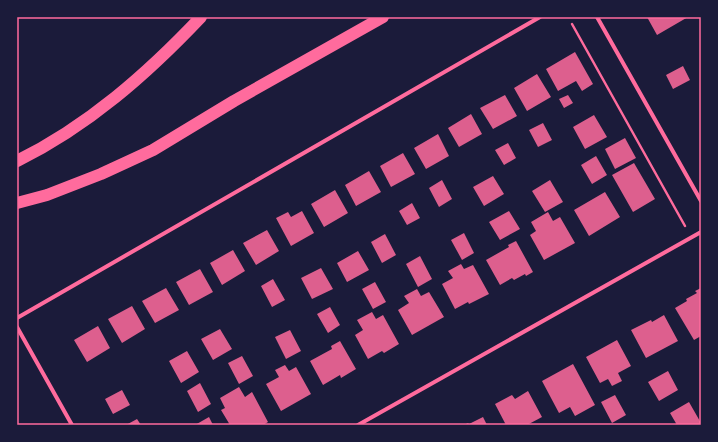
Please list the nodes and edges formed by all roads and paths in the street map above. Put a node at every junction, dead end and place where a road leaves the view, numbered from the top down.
1 (201, 17) edge
2 (383, 17) edge
3 (540, 17) edge
4 (597, 17) edge
5 (572, 24) dead end
6 (17, 161) edge
7 (701, 201) edge
8 (17, 203) edge
9 (686, 226) dead end
10 (701, 232) edge
11 (17, 318) edge
12 (17, 327) edge
13 (72, 425) edge
14 (358, 425) edge

1 - 6 highway
2 - 8 highway
3 - 11 street
4 - 7 street
5 - 9 path
10 - 14 street
12 - 13 street

